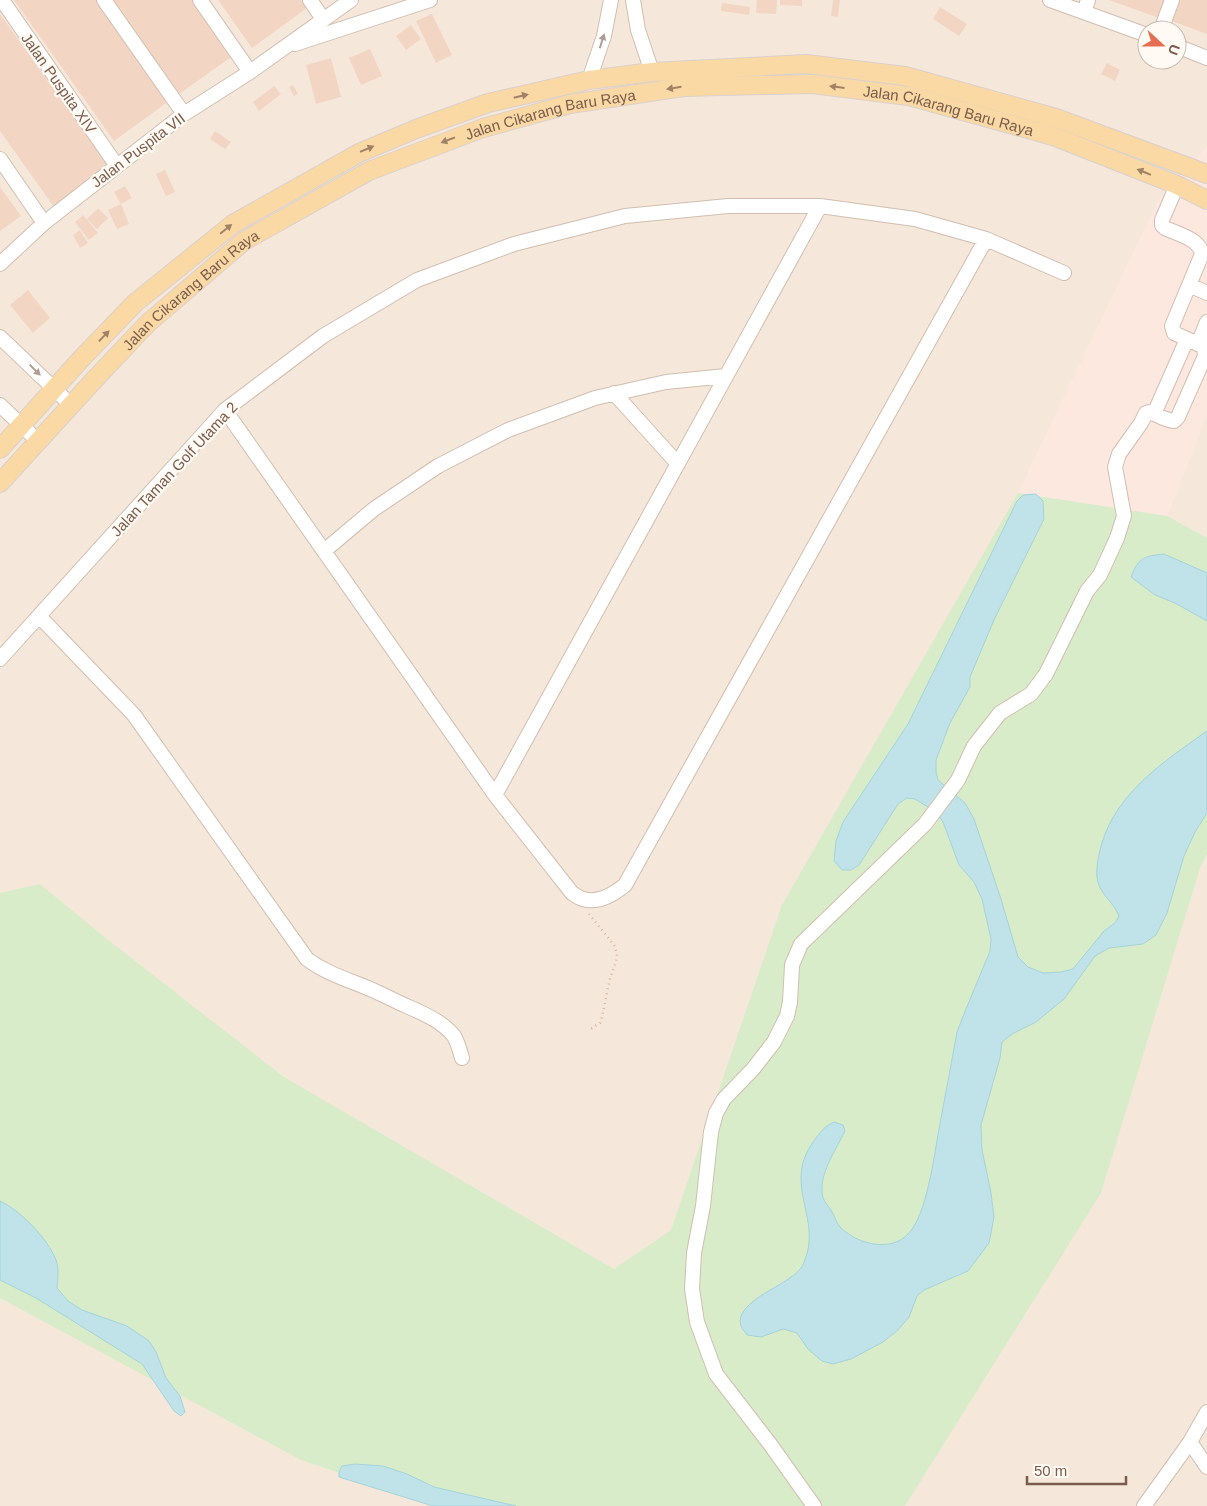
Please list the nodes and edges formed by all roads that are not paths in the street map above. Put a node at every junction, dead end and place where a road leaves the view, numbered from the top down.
1 (2, 0) edge
2 (104, 0) edge
3 (200, 0) edge
4 (310, 0) edge
5 (351, 0) edge
6 (430, 0) edge
7 (611, 0) edge
8 (632, 0) edge
9 (1050, 0) edge
10 (1172, 0) edge
11 (1086, 6) edge
12 (323, 19) junction
13 (1165, 20) edge
14 (1137, 30) edge
15 (285, 48) junction
16 (1187, 50) edge
17 (1207, 58) edge
18 (250, 72) junction
19 (652, 72) junction
20 (589, 80) junction
21 (184, 114) junction
22 (0, 159) edge
23 (117, 166) junction
24 (1207, 174) edge
25 (1177, 185) junction
26 (1206, 199) edge
27 (820, 206) junction
28 (44, 223) junction
29 (986, 238) junction
30 (0, 264) edge
31 (1064, 273) dead end
32 (1190, 285) junction
33 (1207, 293) edge
34 (1207, 322) edge
35 (0, 336) edge
36 (1192, 342) junction
37 (81, 359) junction
38 (726, 376) junction
39 (95, 379) junction
40 (54, 389) junction
41 (614, 393) junction
42 (0, 405) edge
43 (71, 405) junction
44 (226, 410) junction
45 (1154, 414) junction
46 (22, 425) junction
47 (38, 441) junction
48 (0, 449) edge
49 (678, 464) junction
50 (0, 483) edge
51 (324, 551) junction
52 (39, 616) junction
53 (0, 659) edge
54 (495, 795) junction
55 (462, 1058) dead end
56 (1207, 1412) edge
57 (1190, 1442) junction
58 (1207, 1466) edge
59 (814, 1506) edge
60 (1144, 1506) edge

1 - 23 street, Jalan Puspita XIV
2 - 21 street
3 - 18 street
4 - 12 street
5 - 12 street, Jalan Puspita VII
6 - 15 street, Jalan Puspita VII
20 -> 7 street
8 - 19 street
9 - 11 street
10 - 13 street
11 - 14 street
12 - 15 street, Jalan Puspita VII
15 - 18 street, Jalan Puspita VII
16 - 17 street
18 - 21 street, Jalan Puspita VII
19 - 20 main road, Jalan Cikarang Baru Raya
19 - 24 main road, Jalan Cikarang Baru Raya
37 -> 20 main road, Jalan Cikarang Baru Raya
21 - 23 street, Jalan Puspita VII
22 - 28 street
23 - 28 street, Jalan Puspita VII
25 - 26 main road, Jalan Cikarang Baru Raya
25 - 32 street
25 -> 39 main road, Jalan Cikarang Baru Raya
27 - 29 street, Jalan Taman Golf Utama 2
27 - 38 street
27 - 44 street, Jalan Taman Golf Utama 2
28 - 30 street, Jalan Puspita VII
29 - 31 street, Jalan Taman Golf Utama 2
29 - 54 street
32 - 33 street
32 - 36 street
34 - 36 street
35 -> 40 street
36 - 45 street
36 - 45 street
37 - 39 main road
37 - 40 main road, Jalan Cikarang Baru Raya
38 - 41 street
38 - 49 street
39 - 43 main road, Jalan Cikarang Baru Raya
40 - 43 street
40 - 46 main road, Jalan Cikarang Baru Raya
41 - 49 street
41 - 51 street
42 - 46 street
43 - 47 main road, Jalan Cikarang Baru Raya
44 - 51 street
44 - 52 street, Jalan Taman Golf Utama 2
45 - 59 street
46 - 47 street
46 - 48 main road, Jalan Cikarang Baru Raya
47 - 50 main road, Jalan Cikarang Baru Raya
49 - 54 street
51 - 54 street
52 - 53 street, Jalan Taman Golf Utama 2
52 - 55 street
56 - 57 street
57 - 58 street
57 - 60 street

